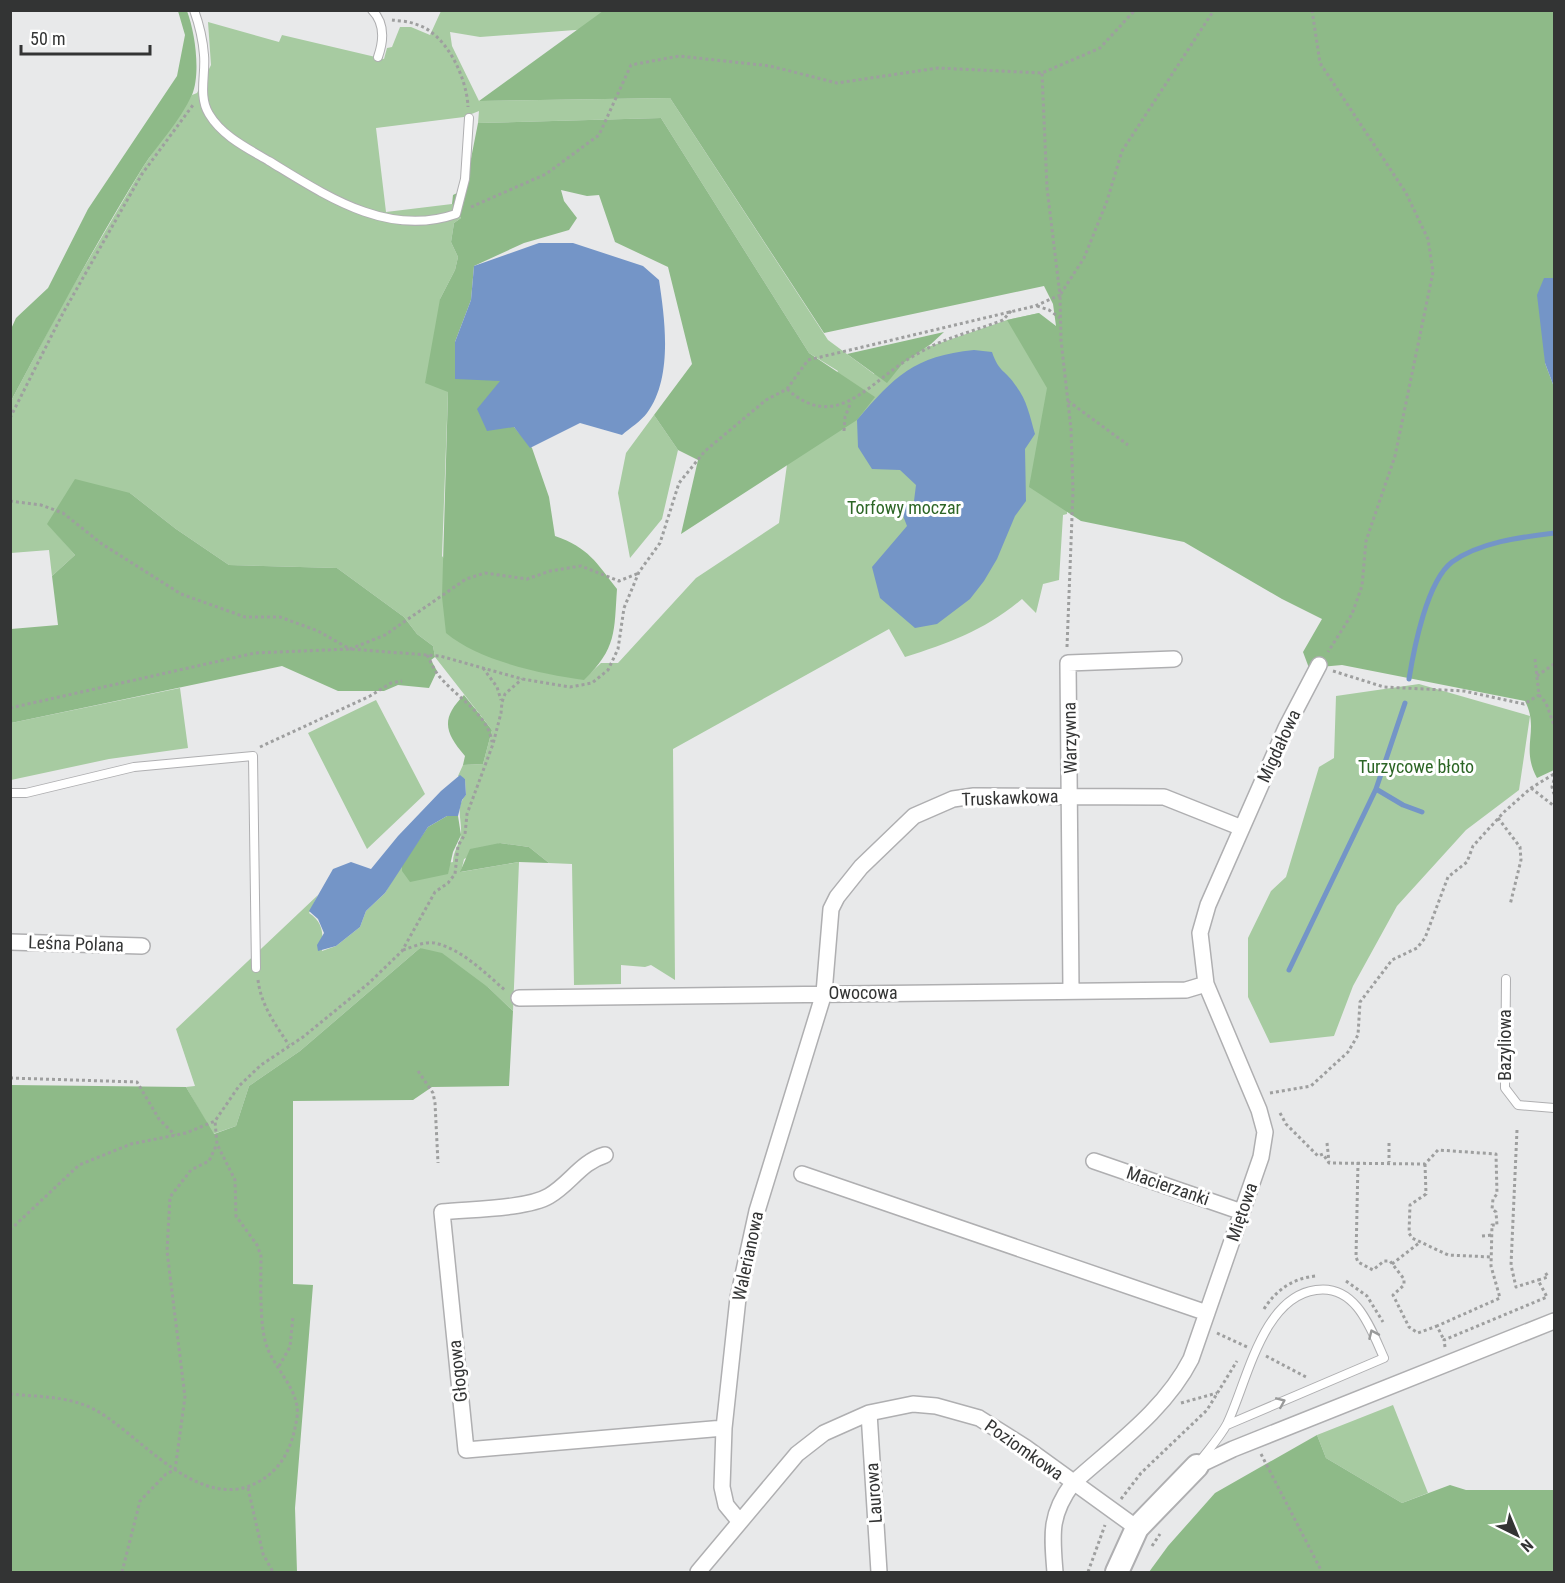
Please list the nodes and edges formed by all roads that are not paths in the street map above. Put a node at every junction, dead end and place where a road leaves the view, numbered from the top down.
1 (194, 10) edge
2 (372, 10) edge
3 (378, 57) dead end
4 (469, 118) road end
5 (1174, 659) dead end
6 (1319, 665) road end
7 (10, 793) edge
8 (1071, 796) junction
9 (1242, 828) junction
10 (10, 942) edge
11 (142, 946) dead end
12 (256, 968) road end
13 (1506, 979) dead end
14 (1206, 984) junction
15 (1071, 990) junction
16 (824, 993) junction
17 (519, 998) road end
18 (1554, 1108) edge
19 (606, 1155) dead end
20 (1094, 1161) dead end
21 (802, 1174) dead end
22 (1242, 1212) junction
23 (1205, 1319) junction
24 (1554, 1321) edge
25 (869, 1413) junction
26 (1227, 1425) junction
27 (724, 1428) junction
28 (1197, 1466) junction
29 (1073, 1483) junction
30 (740, 1522) junction
31 (1137, 1528) junction
32 (698, 1572) edge
33 (879, 1572) edge
34 (1055, 1572) edge
35 (1117, 1572) edge

1 - 4 lane
2 - 3 lane
5 - 8 street, Warzywna
6 - 9 street, Migdałowa
7 - 12 lane
8 - 9 street, Truskawkowa
8 - 15 street, Warzywna
8 - 16 street, Truskawkowa
9 - 14 street, Miętowa
10 - 11 street, Leśna Polana
13 - 18 lane, Bazyliowa
14 - 15 street, Owocowa
14 - 22 street, Miętowa
15 - 16 street, Owocowa
16 - 17 street, Owocowa
16 - 27 street, Walerianowa
19 - 27 street, Głogowa
20 - 22 street, Macierzanki
21 - 23 street
22 - 23 street, Miętowa
23 - 29 street, Miętowa
24 - 28 street
25 - 29 street, Poziomkowa
25 - 30 street, Poziomkowa
25 - 33 street, Laurowa
26 -> 26 lane
26 - 28 lane
27 - 30 street, Walerianowa
28 - 31 street
29 - 31 street
29 - 34 street, Poziomkowa
30 - 32 street, Poziomkowa
31 - 35 street

